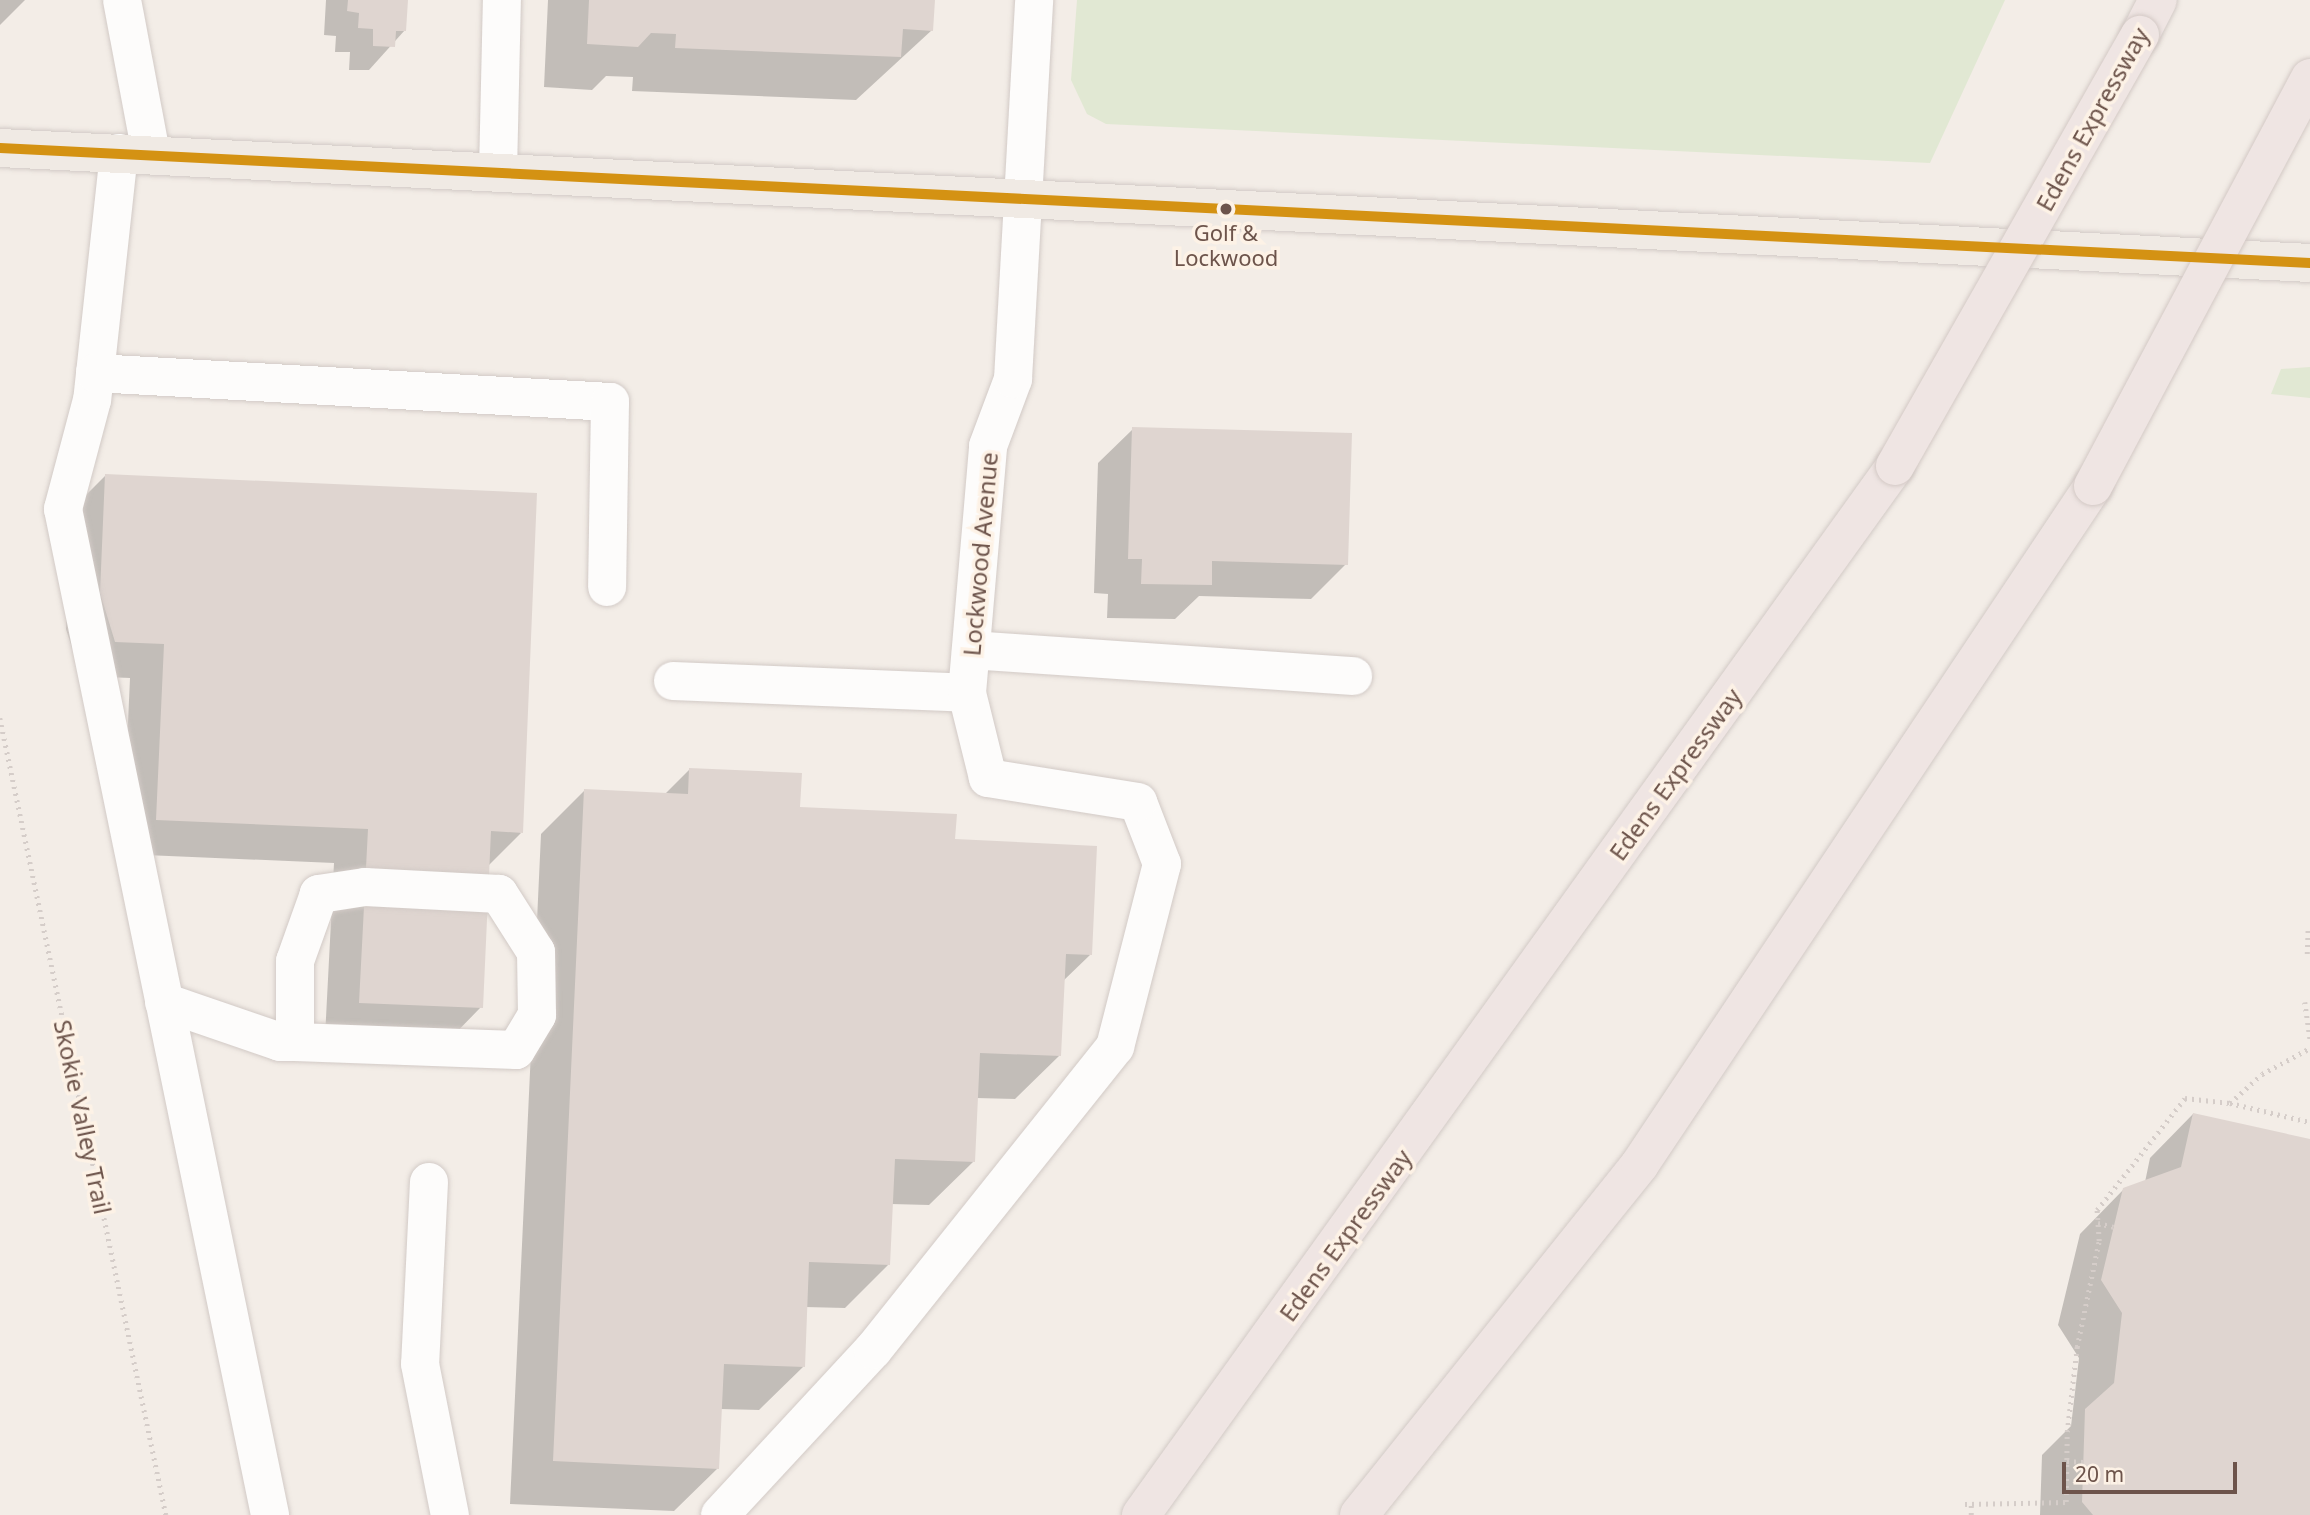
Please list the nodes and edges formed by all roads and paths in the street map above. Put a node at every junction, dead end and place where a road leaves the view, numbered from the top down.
1 (122, 0) edge
2 (502, 0) edge
3 (1034, 0) edge
4 (2158, 0) edge
5 (2310, 78) edge
6 (0, 148) edge
7 (135, 154) junction
8 (498, 172) junction
9 (1022, 199) junction
10 (2310, 263) edge
11 (95, 373) junction
12 (607, 587) dead end
13 (971, 650) junction
14 (1353, 676) dead end
15 (673, 681) dead end
16 (967, 693) junction
17 (0, 718) edge
18 (2308, 928) dead end
19 (2307, 954) dead end
20 (164, 1002) junction
21 (2305, 1002) dead end
22 (2310, 1039) edge
23 (295, 1042) junction
24 (2310, 1048) edge
25 (2230, 1103) junction
26 (2310, 1122) edge
27 (429, 1182) dead end
28 (2098, 1223) junction
29 (2114, 1227) dead end
30 (2067, 1461) junction
31 (2084, 1462) dead end
32 (1965, 1504) dead end
33 (1971, 1504) junction
34 (166, 1515) edge
35 (270, 1515) edge
36 (450, 1515) edge
37 (720, 1515) edge
38 (1141, 1515) edge
39 (1359, 1515) edge
40 (1971, 1515) edge

1 - 7 street
2 - 8 street
3 - 9 street, Lockwood Avenue
4 - 38 highway, Edens Expressway, bridge
5 - 39 highway, bridge
6 - 7 main road
7 - 8 main road
7 - 11 street
8 - 9 main road
9 - 10 main road
9 - 13 street, Lockwood Avenue
11 - 12 street
11 - 20 street
13 - 14 street
13 - 16 street, Lockwood Avenue
15 - 16 street
16 - 37 street, Lockwood Avenue
17 - 34 path, Skokie Valley Trail
18 - 19 path
20 - 23 street
20 - 35 street
21 - 22 path
23 - 23 street
24 - 25 path
25 - 26 path
25 - 28 path
27 - 36 street
28 - 29 path
28 - 30 path
30 - 31 path
30 - 33 path
32 - 33 path
33 - 40 path

